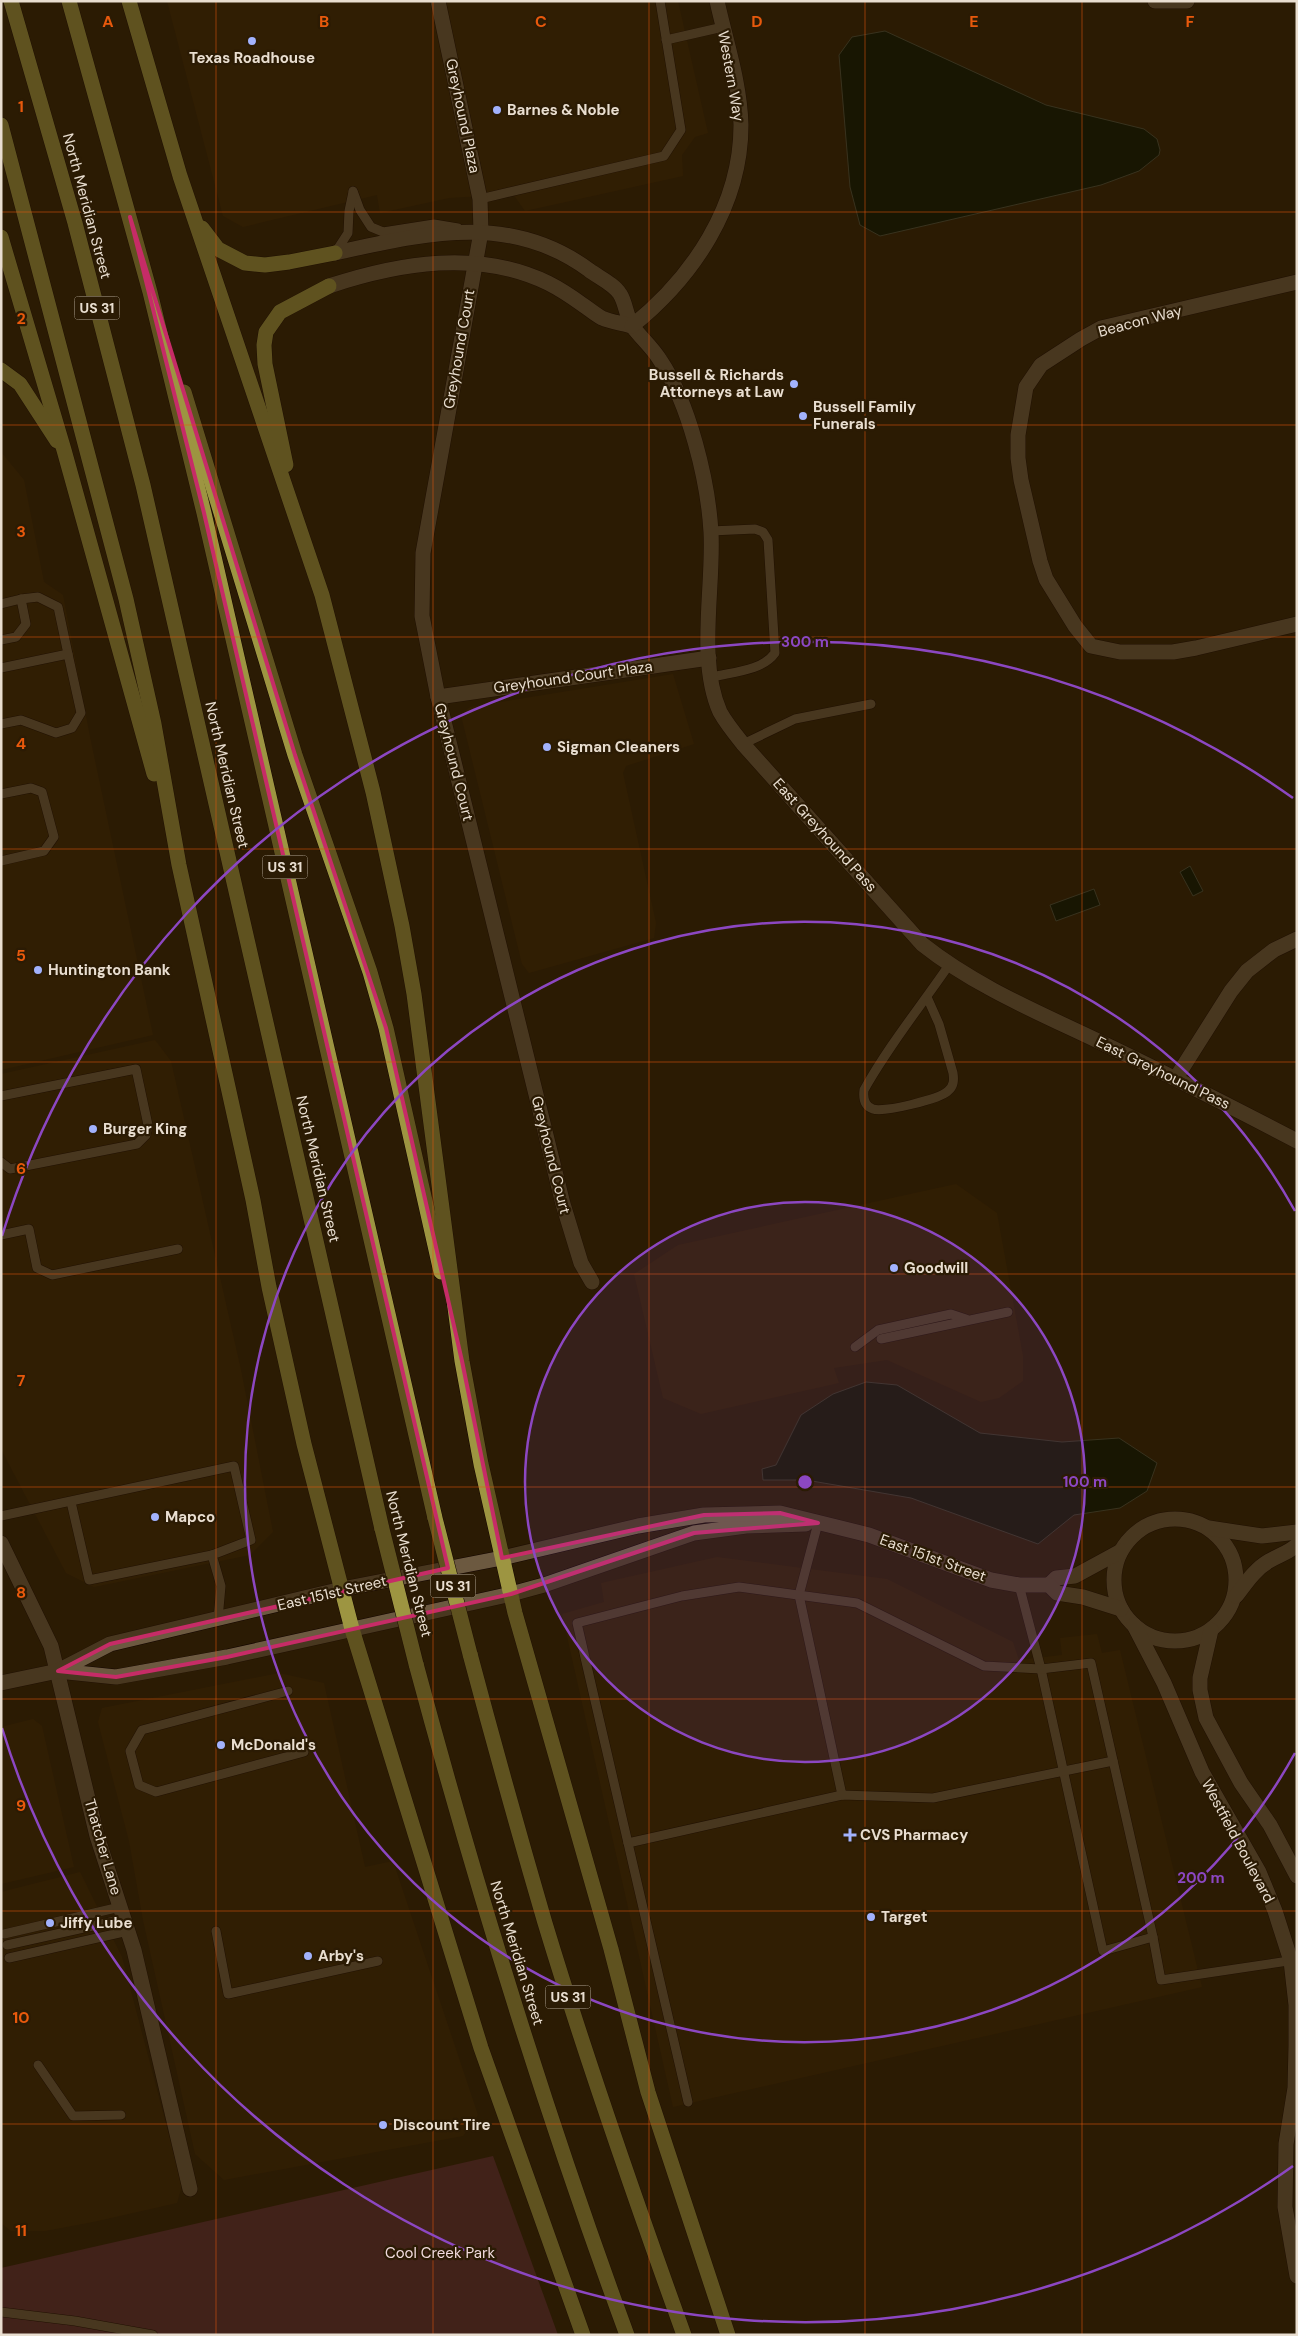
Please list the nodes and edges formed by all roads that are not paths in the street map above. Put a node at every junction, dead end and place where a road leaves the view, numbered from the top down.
1 (11, 1) edge
2 (69, 1) edge
3 (129, 1) edge
4 (438, 1) edge
5 (660, 1) edge
6 (717, 1) edge
7 (1155, 1) edge
8 (1187, 1) edge
9 (723, 27) junction
10 (666, 40) junction
11 (1, 124) edge
12 (180, 176) junction
13 (480, 198) junction
14 (130, 217) junction
15 (481, 232) junction
16 (1, 237) edge
17 (335, 253) junction
18 (474, 264) junction
19 (1297, 282) edge
20 (329, 286) joint
21 (632, 326) junction
22 (1, 370) edge
23 (64, 450) junction
24 (300, 530) junction
25 (711, 531) junction
26 (21, 600) junction
27 (1, 604) edge
28 (1297, 624) edge
29 (1, 640) edge
30 (68, 654) junction
31 (708, 658) junction
32 (1, 668) edge
33 (712, 677) junction
34 (438, 697) junction
35 (871, 704) dead end
36 (1, 724) edge
37 (743, 744) junction
38 (1, 794) edge
39 (1, 861) edge
40 (179, 865) junction
41 (1297, 939) edge
42 (948, 964) junction
43 (927, 997) junction
44 (1176, 1078) junction
45 (1, 1096) edge
46 (1297, 1141) edge
47 (1, 1162) edge
48 (1, 1234) edge
49 (178, 1249) dead end
50 (592, 1282) dead end
51 (1008, 1312) dead end
52 (968, 1320) junction
53 (880, 1339) dead end
54 (855, 1347) dead end
55 (462, 1361) junction
56 (71, 1502) junction
57 (1, 1516) edge
58 (818, 1523) junction
59 (1208, 1528) junction
60 (1297, 1532) edge
61 (1, 1542) edge
62 (1297, 1545) edge
63 (1121, 1551) junction
64 (212, 1555) junction
65 (502, 1558) junction
66 (1019, 1585) junction
67 (1049, 1585) junction
68 (342, 1589) junction
69 (511, 1594) junction
70 (799, 1595) junction
71 (1234, 1599) junction
72 (1121, 1609) junction
73 (218, 1619) junction
74 (1134, 1625) junction
75 (352, 1629) junction
76 (1211, 1630) junction
77 (1042, 1670) junction
78 (58, 1671) junction
79 (1, 1683) edge
80 (288, 1691) dead end
81 (304, 1752) dead end
82 (1113, 1761) junction
83 (1064, 1771) junction
84 (842, 1795) junction
85 (628, 1843) junction
86 (1297, 1876) edge
87 (124, 1919) junction
88 (216, 1931) dead end
89 (4, 1934) dead end
90 (1153, 1938) junction
91 (6, 1945) dead end
92 (9, 1958) dead end
93 (1294, 1960) edge
94 (378, 1961) dead end
95 (38, 2065) dead end
96 (688, 2102) dead end
97 (121, 2115) dead end
98 (190, 2189) dead end
99 (1297, 2276) edge
100 (1, 2312) edge
101 (153, 2335) edge
102 (583, 2335) edge
103 (627, 2335) edge
104 (684, 2335) edge
105 (728, 2335) edge

1 - 103 highway, North Meridian Street / US 31, bridge
2 - 14 highway, US 31
3 - 12 highway
4 - 13 street, Greyhound Plaza
5 - 10 lane
6 - 9 street, Western Way
7 - 8 street
9 - 10 lane
9 - 21 street, Western Way
10 - 13 lane
11 - 40 highway
12 - 17 highway
12 - 24 highway
13 - 15 street, Greyhound Plaza
14 - 55 highway
14 - 104 highway, US 31, bridge
15 - 17 street, East Greyhound Pass
15 - 17 lane
15 - 18 street, Greyhound Court
15 - 21 street, East Greyhound Pass
16 - 23 highway
18 - 20 street
18 - 21 street
18 - 34 street, Greyhound Court
19 - 28 street, Beacon Way
20 - 24 highway
21 - 25 street, East Greyhound Pass
22 - 23 highway
23 - 40 highway
24 - 55 highway
25 - 31 street, East Greyhound Pass
25 - 33 lane
26 - 27 lane
26 - 29 lane
26 - 30 lane
30 - 32 lane
30 - 36 lane
31 - 33 street, East Greyhound Pass
31 - 34 street, Greyhound Court Plaza
33 - 37 street, East Greyhound Pass
34 - 50 street, Greyhound Court
35 - 37 lane
37 - 42 street, East Greyhound Pass
38 - 39 lane
40 - 68 highway
41 - 44 street
42 - 43 lane
42 - 44 street, East Greyhound Pass
43 - 43 lane
44 - 46 street, East Greyhound Pass
45 - 47 lane
48 - 49 lane
51 - 52 lane
52 - 53 lane
52 - 54 lane
55 - 65 highway
56 - 57 lane
56 - 64 lane
56 - 64 lane
58 - 65 street, East 151st Street
58 - 66 street, East 151st Street
58 - 69 street, East 151st Street
58 - 70 lane
59 - 60 street
59 - 63 street
59 - 71 street
61 - 78 street, Thatcher Lane
62 - 71 street
63 - 67 street, East 151st Street
63 - 72 street
64 - 73 lane
65 - 68 street, East 151st Street
65 - 69 highway
66 - 67 street, East 151st Street
66 - 77 lane
67 - 72 street, East 151st Street
68 - 73 street, East 151st Street
68 - 75 highway
69 - 75 street, East 151st Street
69 - 105 highway
70 - 77 lane
70 - 84 lane
70 - 85 lane
71 - 76 street
72 - 74 street
73 - 78 street, East 151st Street
74 - 76 street
74 - 93 street, Westfield Boulevard
75 - 78 street, East 151st Street
75 - 102 highway
76 - 86 street, Westfield Boulevard
77 - 82 lane
77 - 83 lane
78 - 79 street, East 151st Street
78 - 87 street, Thatcher Lane
80 - 81 lane
82 - 83 lane
82 - 90 lane
83 - 84 lane
83 - 90 lane
84 - 85 lane
85 - 96 lane
87 - 89 lane
87 - 91 lane
87 - 92 lane
87 - 98 street, Thatcher Lane
88 - 94 lane
90 - 93 lane
93 - 99 street, Westfield Boulevard
95 - 97 lane
100 - 101 lane

